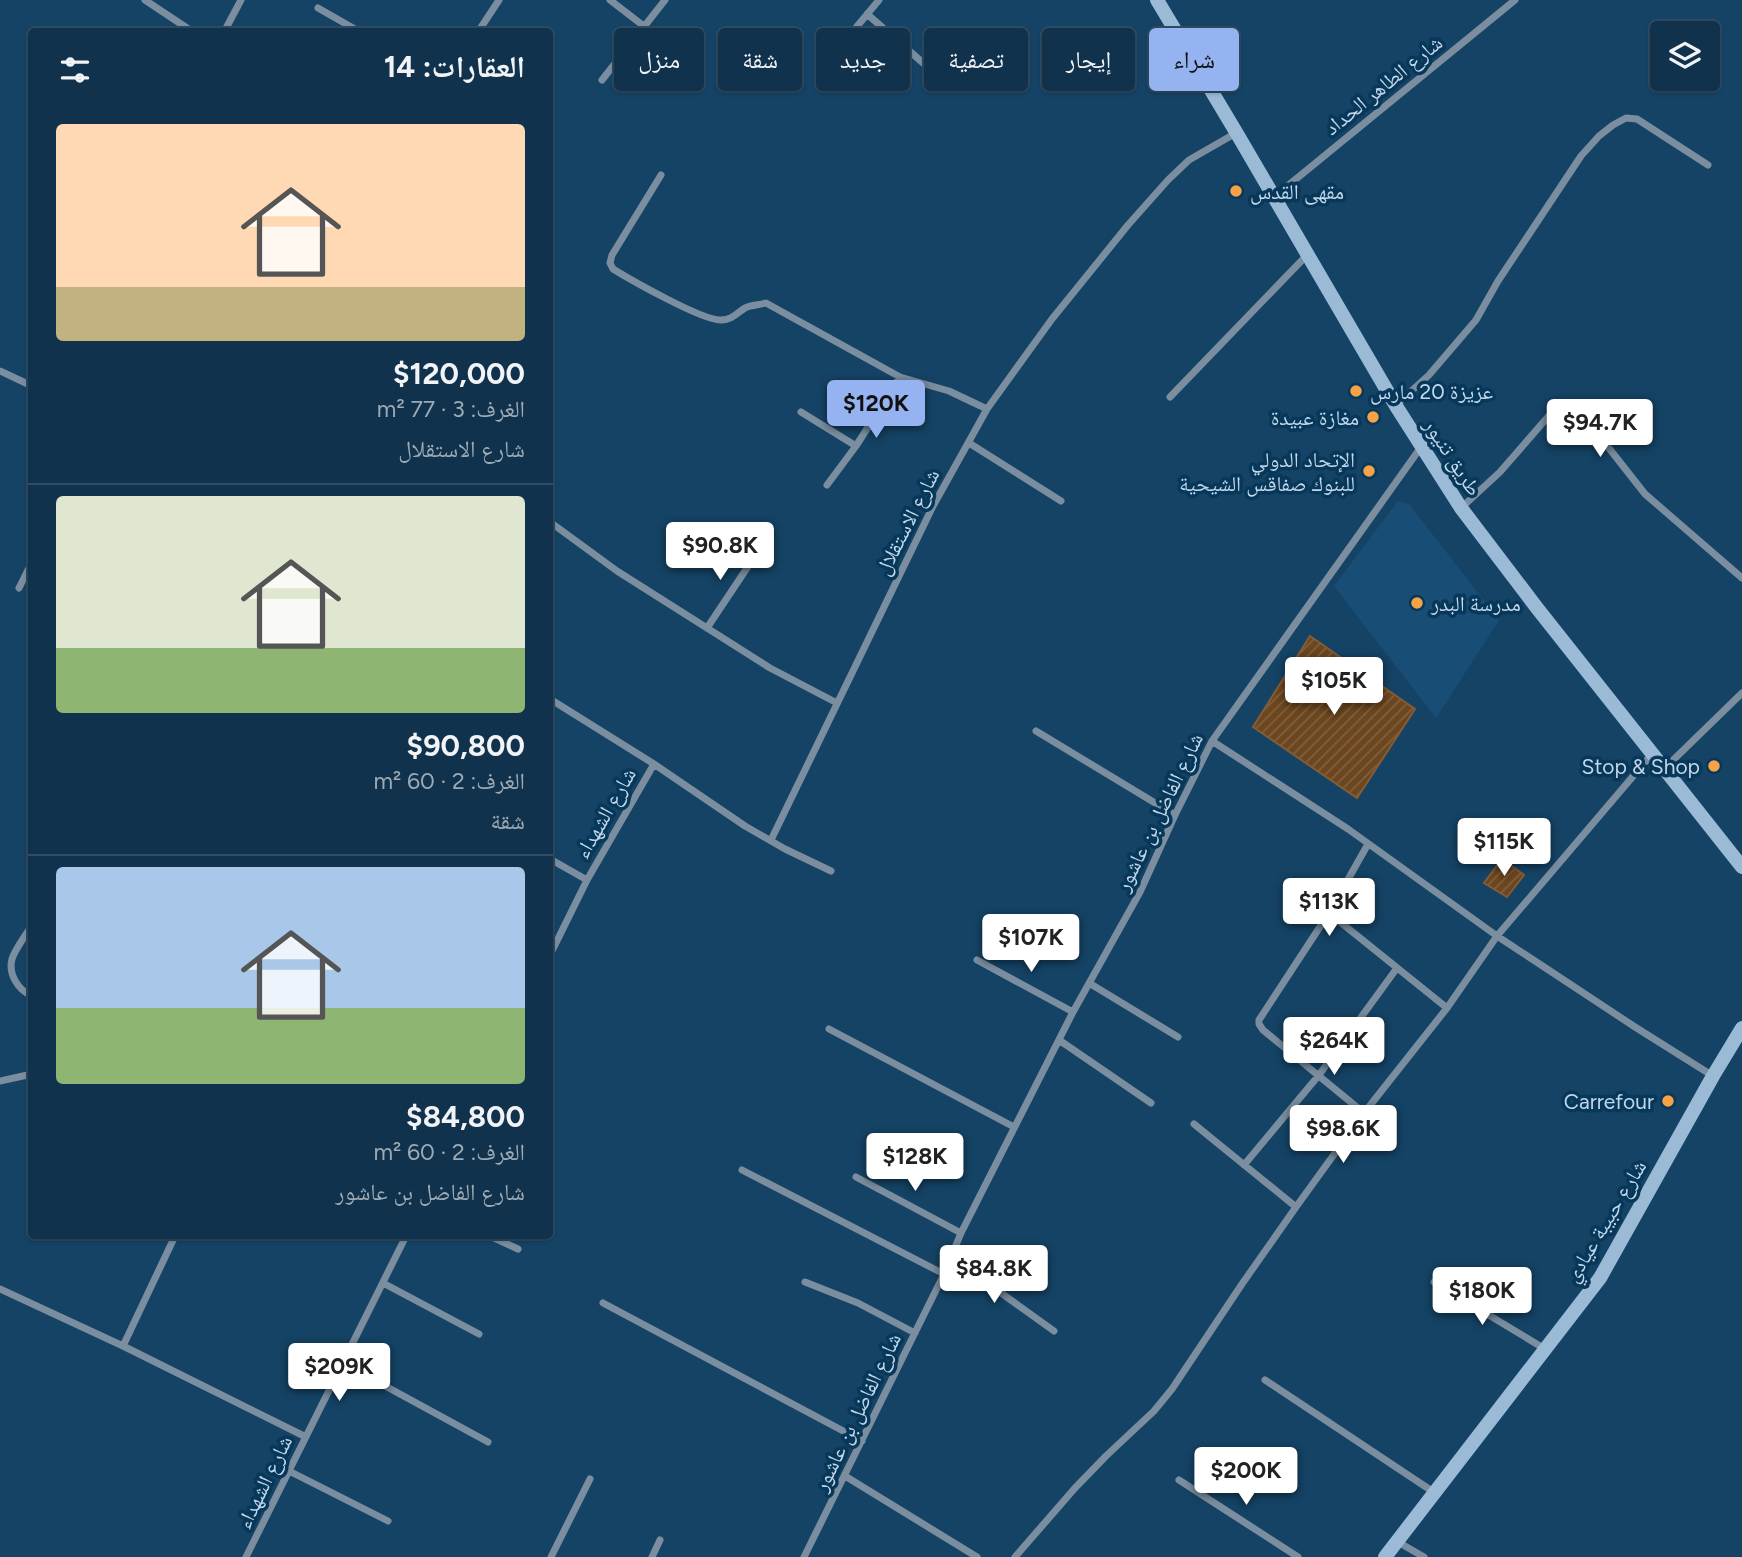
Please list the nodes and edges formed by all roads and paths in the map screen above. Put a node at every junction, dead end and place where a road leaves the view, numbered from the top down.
1 (145, 0) edge
2 (241, 0) edge
3 (499, 0) edge
4 (610, 0) edge
5 (665, 0) edge
6 (879, 0) edge
7 (1157, 0) edge
8 (1515, 0) edge
9 (318, 8) dead end
10 (867, 14) junction
11 (645, 27) junction
12 (187, 28) edge
13 (226, 28) edge
14 (353, 28) edge
15 (481, 28) edge
16 (855, 28) edge
17 (924, 64) edge
18 (602, 79) dead end
19 (1236, 132) junction
20 (1708, 164) dead end
21 (661, 175) dead end
22 (1273, 197) junction
23 (1308, 255) junction
24 (0, 371) edge
25 (900, 377) junction
26 (28, 384) edge
27 (1170, 397) dead end
28 (1396, 406) junction
29 (988, 409) junction
30 (801, 412) dead end
31 (969, 443) junction
32 (856, 446) junction
33 (1421, 447) junction
34 (827, 485) dead end
35 (1062, 501) dead end
36 (1461, 508) junction
37 (553, 524) edge
38 (757, 553) dead end
39 (28, 570) edge
40 (1742, 578) edge
41 (19, 587) dead end
42 (706, 628) junction
43 (1742, 693) edge
44 (553, 701) edge
45 (837, 703) junction
46 (1037, 731) dead end
47 (1212, 741) junction
48 (1652, 754) junction
49 (654, 764) junction
50 (1664, 769) junction
51 (1175, 815) junction
52 (771, 840) junction
53 (1368, 844) junction
54 (553, 861) edge
55 (1742, 867) edge
56 (831, 871) dead end
57 (587, 880) junction
58 (1329, 913) junction
59 (28, 932) edge
60 (1497, 936) junction
61 (553, 950) edge
62 (977, 960) dead end
63 (1397, 968) junction
64 (1090, 983) junction
65 (28, 995) edge
66 (1447, 1008) junction
67 (1073, 1013) junction
68 (1742, 1028) edge
69 (829, 1029) dead end
70 (1178, 1037) dead end
71 (1059, 1040) junction
72 (28, 1074) edge
73 (1319, 1075) junction
74 (1713, 1076) junction
75 (0, 1081) edge
76 (1151, 1103) dead end
77 (1364, 1113) junction
78 (1194, 1124) dead end
79 (1014, 1127) junction
80 (1244, 1164) junction
81 (742, 1170) dead end
82 (856, 1177) dead end
83 (1296, 1207) junction
84 (961, 1233) junction
85 (174, 1239) edge
86 (405, 1239) edge
87 (496, 1239) edge
88 (518, 1249) dead end
89 (951, 1257) junction
90 (944, 1274) junction
91 (805, 1282) dead end
92 (1434, 1282) dead end
93 (383, 1283) junction
94 (0, 1289) edge
95 (603, 1303) dead end
96 (1054, 1331) dead end
97 (915, 1333) junction
98 (479, 1334) dead end
99 (123, 1346) junction
100 (1545, 1349) junction
101 (343, 1363) junction
102 (1265, 1380) dead end
103 (306, 1437) junction
104 (862, 1441) junction
105 (488, 1442) dead end
106 (289, 1471) junction
107 (845, 1476) junction
108 (590, 1479) dead end
109 (1179, 1480) dead end
110 (1435, 1493) junction
111 (388, 1521) dead end
112 (660, 1540) dead end
113 (1398, 1542) junction
114 (246, 1557) edge
115 (551, 1557) edge
116 (652, 1557) edge
117 (804, 1557) edge
118 (977, 1557) edge
119 (1016, 1557) edge
120 (1298, 1557) edge
121 (1385, 1557) edge
122 (1424, 1557) edge

1 - 12 street
2 - 13 street
3 - 15 street
4 - 11 street
5 - 11 street
6 - 10 street
7 - 19 main road, طريق تنيور
8 - 22 street, شارع الطاهر الحداد
9 - 14 street
10 - 16 street
10 - 17 street
11 - 18 street
19 - 22 main road, طريق تنيور
19 - 29 street, شارع الاستقلال
20 - 28 street
21 - 25 street
22 - 23 main road, طريق تنيور
23 - 27 street
23 - 28 main road, طريق تنيور
24 - 26 street
25 - 29 street
25 - 32 street
28 - 33 main road, طريق تنيور
29 - 31 street, شارع الاستقلال
30 - 32 street
31 - 35 street
31 - 45 street, شارع الاستقلال
32 - 34 street
33 - 36 main road, طريق تنيور
33 - 47 street, شارع الفاضل بن عاشور
36 - 40 street
36 - 48 main road, طريق تنيور
37 - 42 street
38 - 42 street
39 - 41 street
42 - 45 street
43 - 50 street
44 - 49 street
45 - 52 street, شارع الاستقلال
46 - 51 street
47 - 51 street, شارع الفاضل بن عاشور
47 - 53 street
48 - 50 main road, طريق تنيور
48 - 60 street
49 - 52 street
49 - 57 street, شارع الشهداء
50 - 55 main road, طريق تنيور
51 - 64 street, شارع الفاضل بن عاشور
52 - 56 street
53 - 58 street
53 - 60 street
54 - 57 street
57 - 61 street, شارع الشهداء
58 - 63 street
58 - 73 street
59 - 65 street
60 - 66 street
60 - 74 street
62 - 67 street
63 - 66 street
63 - 73 street
64 - 67 street, شارع الفاضل بن عاشور
64 - 70 street
66 - 77 street
67 - 71 street, شارع الفاضل بن عاشور
68 - 74 main road, شارع حبيبة عيادي
69 - 79 street
71 - 76 street
71 - 79 street, شارع الفاضل بن عاشور
72 - 75 street
73 - 77 street
73 - 80 street
74 - 100 main road, شارع حبيبة عيادي
77 - 83 street
78 - 80 street
79 - 84 street, شارع الفاضل بن عاشور
80 - 83 street
81 - 90 street
82 - 84 street
83 - 119 street
84 - 89 street, شارع الفاضل بن عاشور
85 - 99 street
86 - 93 street, شارع الشهداء
87 - 88 street
89 - 90 street, شارع الفاضل بن عاشور
89 - 96 street
90 - 97 street, شارع الفاضل بن عاشور
91 - 97 street
92 - 100 street
93 - 98 street
93 - 101 street, شارع الشهداء
94 - 99 street
95 - 104 street
97 - 104 street, شارع الفاضل بن عاشور
99 - 103 street
100 - 110 main road, شارع حبيبة عيادي
101 - 103 street, شارع الشهداء
101 - 105 street
102 - 110 street
103 - 106 street, شارع الشهداء
104 - 107 street, شارع الفاضل بن عاشور
106 - 111 street
106 - 114 street, شارع الشهداء
107 - 117 street, شارع الفاضل بن عاشور
107 - 118 street
108 - 115 street
109 - 120 street
110 - 113 main road, شارع حبيبة عيادي
112 - 116 street
113 - 121 main road, شارع حبيبة عيادي
113 - 122 street

